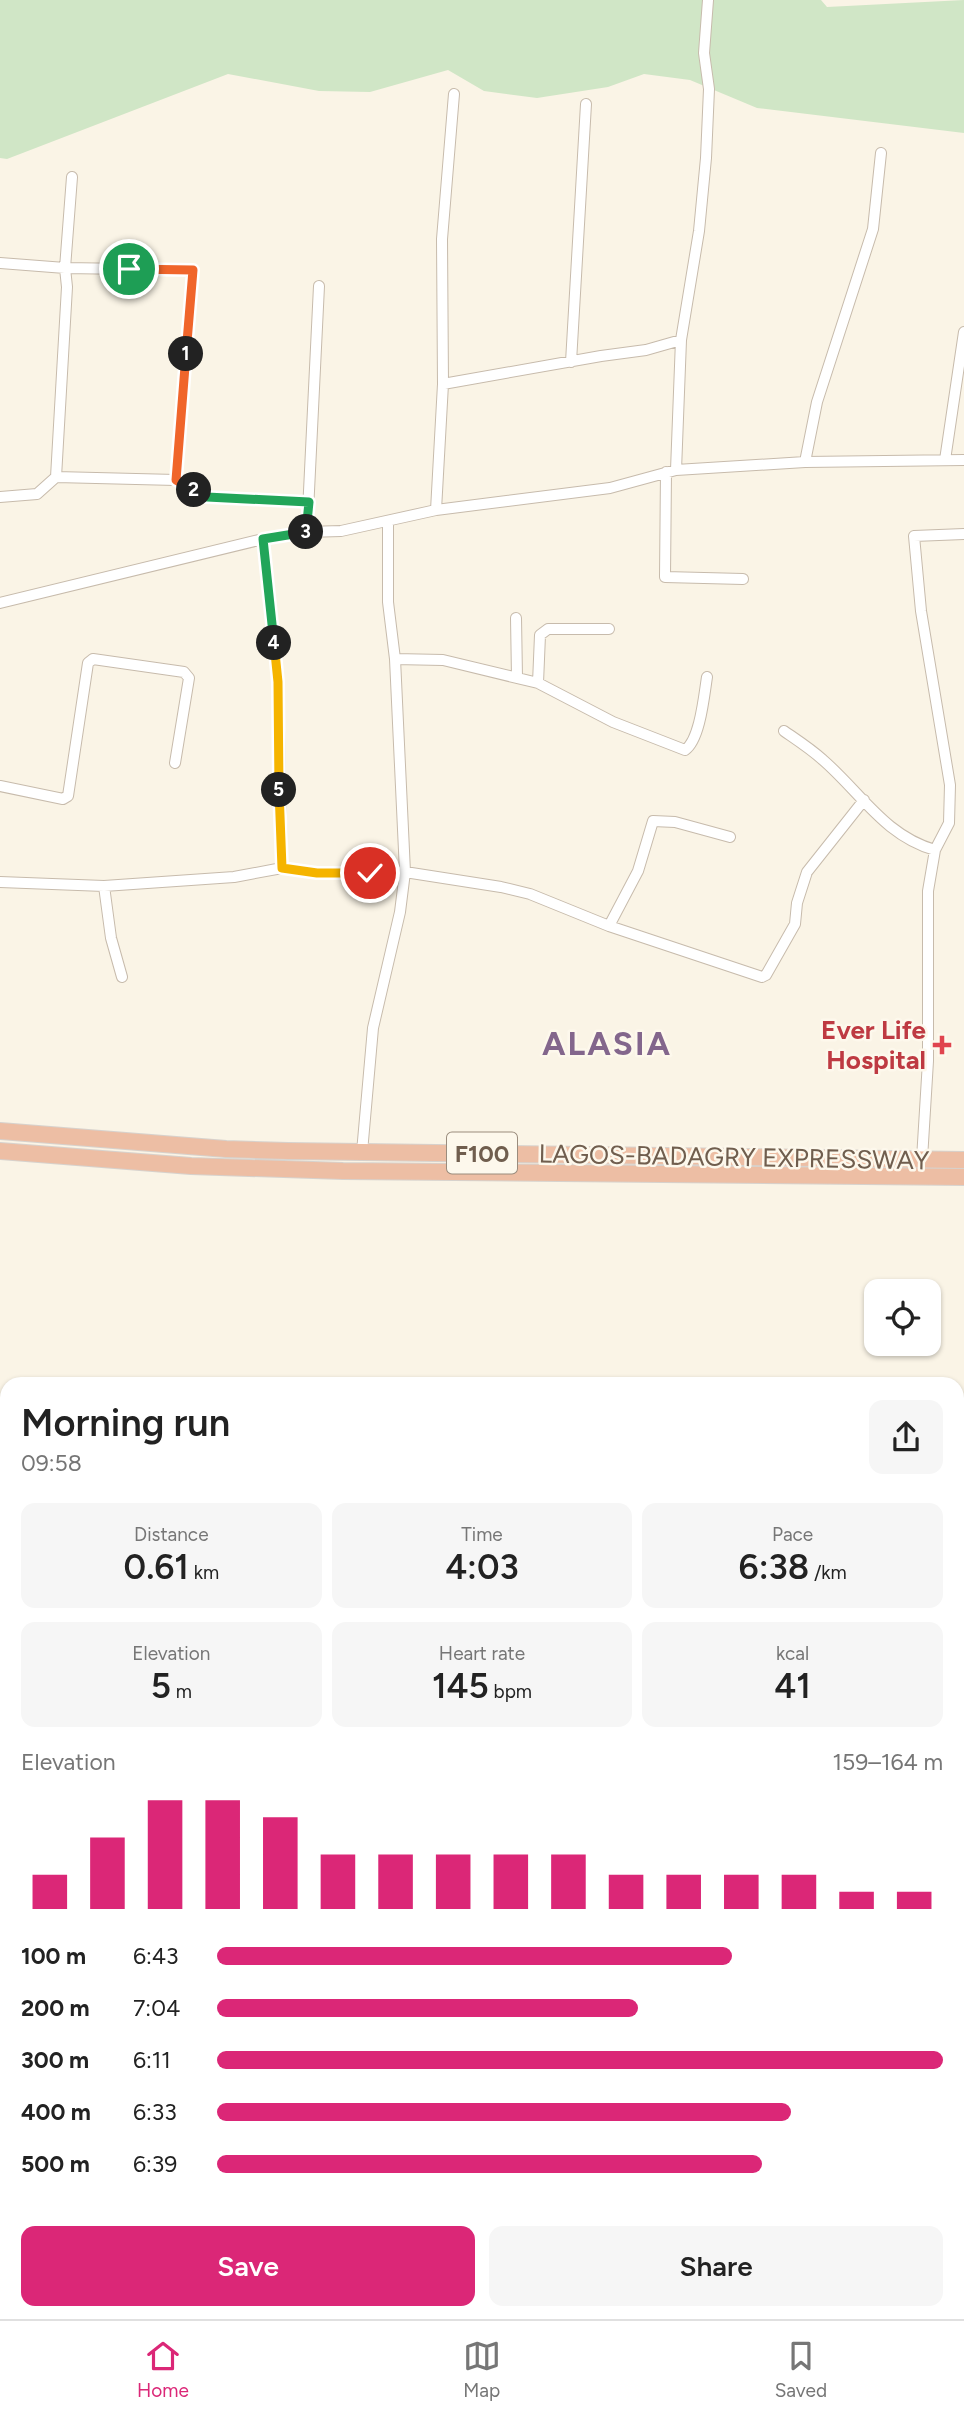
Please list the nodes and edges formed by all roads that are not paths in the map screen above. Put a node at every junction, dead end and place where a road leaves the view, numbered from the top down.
1 (708, 0) edge
2 (454, 94) dead end
3 (586, 104) dead end
4 (881, 153) dead end
5 (72, 177) dead end
6 (0, 262) edge
7 (65, 268) junction
8 (319, 286) dead end
9 (964, 332) edge
10 (681, 341) junction
11 (571, 362) junction
12 (443, 384) junction
13 (945, 460) junction
14 (964, 460) edge
15 (806, 462) junction
16 (671, 471) junction
17 (56, 477) junction
18 (176, 480) junction
19 (0, 497) edge
20 (309, 502) junction
21 (436, 510) junction
22 (388, 521) junction
23 (307, 532) junction
24 (964, 534) edge
25 (263, 539) junction
26 (743, 579) dead end
27 (0, 603) edge
28 (516, 618) dead end
29 (609, 629) dead end
30 (395, 659) junction
31 (517, 677) junction
32 (707, 677) dead end
33 (538, 683) junction
34 (784, 731) dead end
35 (176, 763) dead end
36 (0, 786) edge
37 (864, 800) junction
38 (730, 837) dead end
39 (935, 850) junction
40 (282, 868) junction
41 (405, 872) junction
42 (0, 882) edge
43 (104, 886) junction
44 (609, 926) junction
45 (122, 977) dead end
46 (0, 1131) edge
47 (0, 1151) edge
48 (362, 1152) junction
49 (922, 1159) junction
50 (964, 1160) edge
51 (964, 1177) edge

1 - 10 street
2 - 12 street
3 - 11 street
4 - 15 street
5 - 7 street
6 - 7 street
7 - 17 street
7 - 18 street
8 - 20 street
9 - 13 street
10 - 11 street
10 - 16 street
11 - 12 street
12 - 21 street
13 - 14 street
13 - 15 street
15 - 16 street
16 - 21 street
16 - 26 street
17 - 18 street
17 - 19 street
18 - 20 street
20 - 23 street
21 - 22 street
22 - 23 street
22 - 30 street
23 - 25 street
24 - 39 street
25 - 27 street
25 - 40 street
28 - 31 street
29 - 33 street
30 - 31 street
30 - 41 street
31 - 33 street
32 - 33 street
34 - 37 street
35 - 36 street
37 - 39 street
37 - 44 street
38 - 44 street
39 - 49 street
40 - 41 street
40 - 43 street
41 - 44 street
41 - 48 street
42 - 43 street
43 - 45 street
46 - 48 highway, LAGOS-BADAGRY EXPRESSWAY / F100
47 - 51 highway, LAGOS-BADAGRY EXPRESSWAY / F100
48 - 49 highway, LAGOS-BADAGRY EXPRESSWAY / F100
49 - 50 highway, LAGOS-BADAGRY EXPRESSWAY / F100

